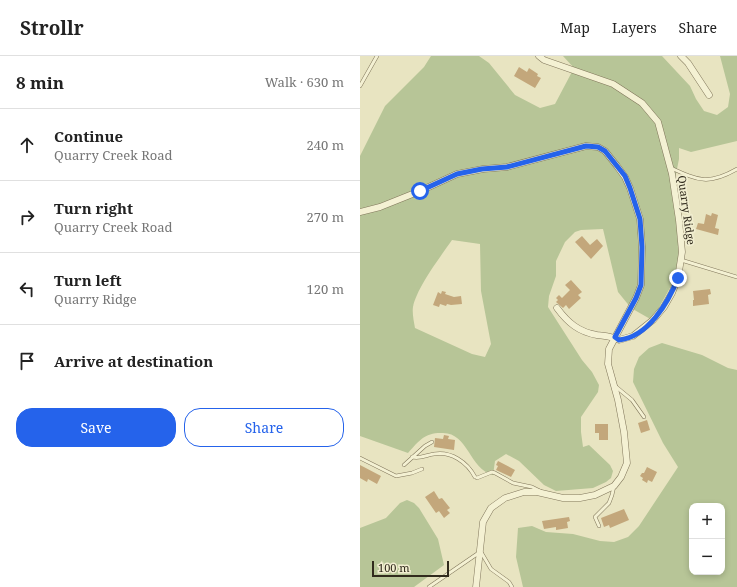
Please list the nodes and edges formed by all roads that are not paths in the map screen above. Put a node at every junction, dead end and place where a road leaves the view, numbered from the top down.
1 (377, 56) edge
2 (539, 56) edge
3 (681, 56) edge
4 (360, 86) edge
5 (709, 95) dead end
6 (671, 168) junction
7 (737, 169) edge
8 (360, 212) edge
9 (681, 260) junction
10 (737, 277) edge
11 (557, 308) dead end
12 (615, 337) junction
13 (614, 385) junction
14 (644, 417) dead end
15 (432, 442) dead end
16 (412, 457) junction
17 (360, 458) edge
18 (404, 465) dead end
19 (422, 469) dead end
20 (614, 486) junction
21 (541, 493) junction
22 (599, 526) dead end
23 (480, 550) junction
24 (429, 587) edge
25 (476, 587) edge
26 (512, 587) edge

1 - 4 lane
2 - 6 street, Quarry Ridge
3 - 5 street
6 - 7 lane
6 - 9 street, Quarry Ridge
8 - 12 street
9 - 10 lane
9 - 12 street, Quarry Ridge
11 - 12 street, Quarry Ridge
12 - 13 street
13 - 14 lane
13 - 20 street
15 - 16 lane
16 - 18 lane
16 - 21 lane
17 - 19 lane
20 - 21 street
20 - 22 lane
21 - 23 street
23 - 24 lane
23 - 25 street
23 - 26 lane

